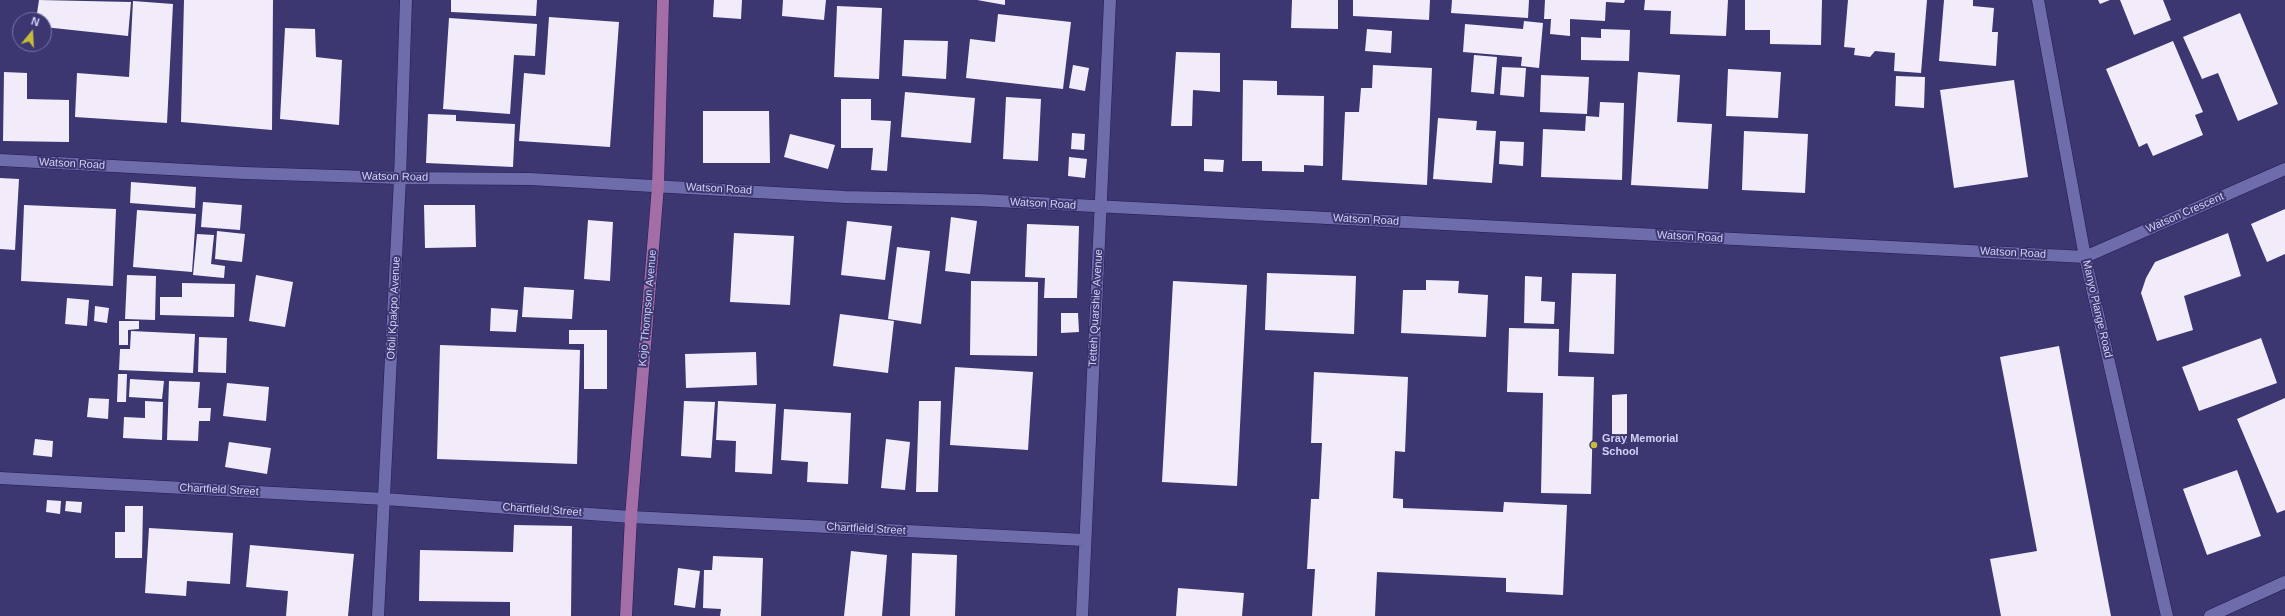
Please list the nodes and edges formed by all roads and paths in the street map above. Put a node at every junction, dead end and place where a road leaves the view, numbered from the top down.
1 (406, 0) edge
2 (663, 0) edge
3 (1110, 0) edge
4 (2038, 0) edge
5 (0, 160) edge
6 (2285, 169) edge
7 (400, 178) junction
8 (658, 186) junction
9 (1100, 207) junction
10 (2085, 257) junction
11 (0, 478) edge
12 (385, 499) junction
13 (631, 517) junction
14 (1084, 540) junction
15 (2285, 582) edge
16 (378, 616) edge
17 (626, 616) edge
18 (1082, 616) edge
19 (2167, 616) edge
20 (2210, 616) edge

1 - 7 street, Ofoli Kpakpo Avenue
2 - 8 main road, Kojo Thompson Avenue
3 - 9 street, Tetteh Quarshie Avenue
4 - 10 street, Manyo Plange Road
5 - 7 street, Watson Road
6 - 10 street, Watson Crescent
7 - 8 street, Watson Road
7 - 12 street, Ofoli Kpakpo Avenue
8 - 9 street, Watson Road
8 - 13 main road, Kojo Thompson Avenue
9 - 10 street, Watson Road
9 - 14 street, Tetteh Quarshie Avenue
10 - 19 street, Manyo Plange Road
11 - 12 street, Chartfield Street
12 - 13 street, Chartfield Street
12 - 16 street, Ofoli Kpakpo Avenue
13 - 14 street, Chartfield Street
13 - 17 main road, Kojo Thompson Avenue
14 - 18 street, Tetteh Quarshie Avenue
15 - 20 street

